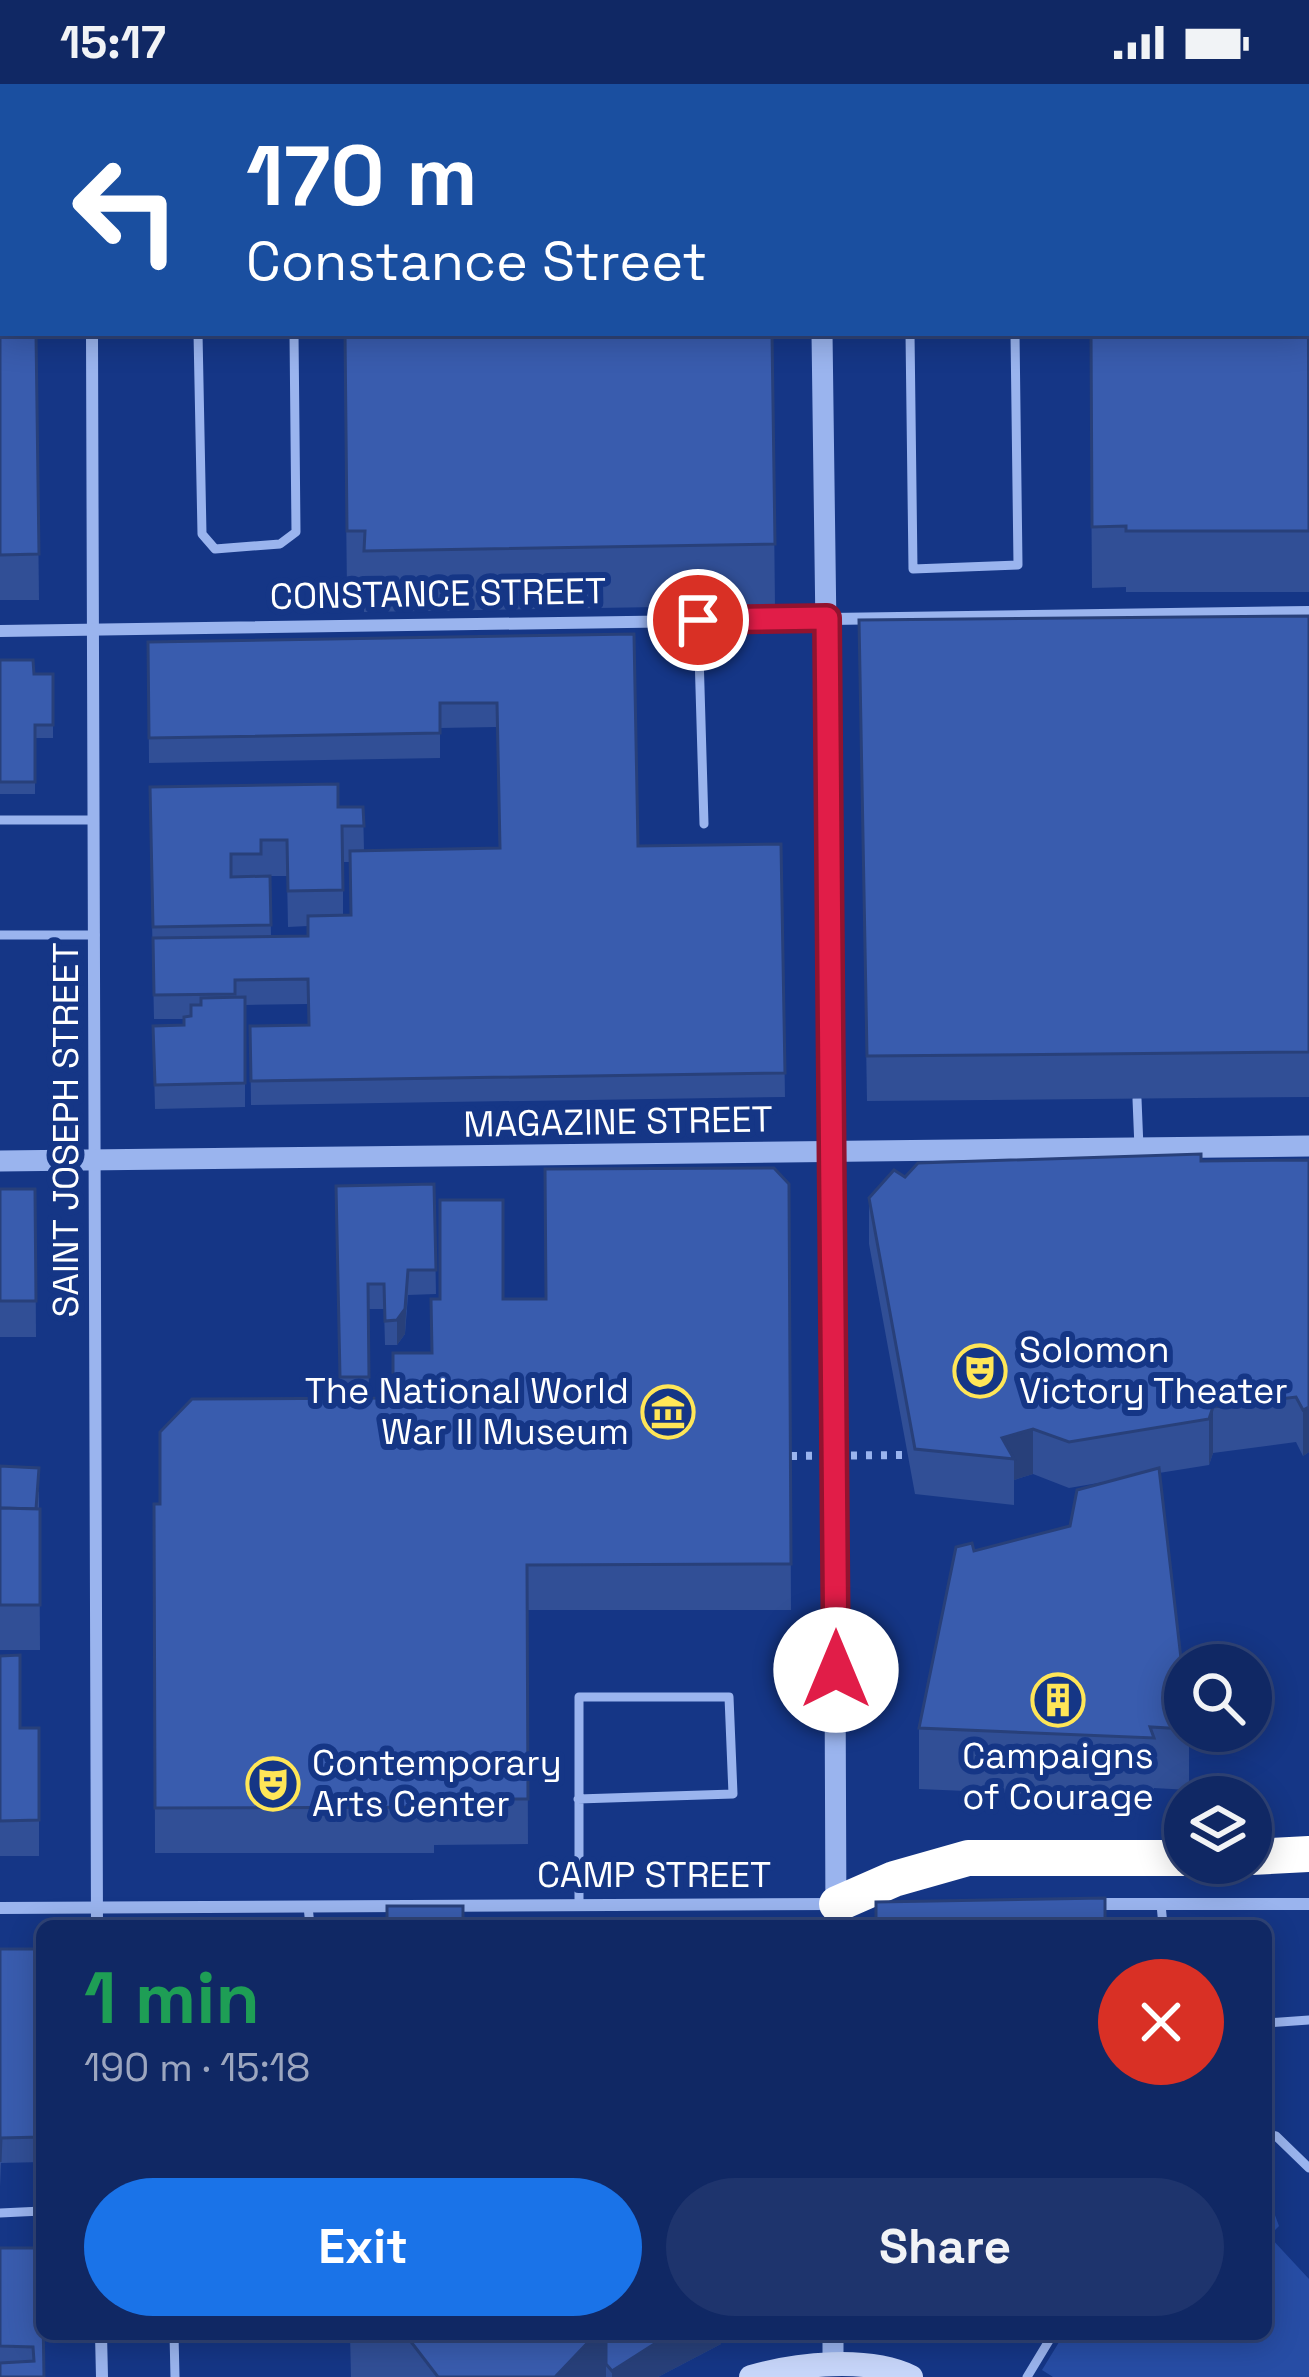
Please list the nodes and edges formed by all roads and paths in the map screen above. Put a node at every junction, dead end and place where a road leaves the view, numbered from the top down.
1 (92, 336) edge
2 (198, 336) edge
3 (294, 336) edge
4 (822, 336) edge
5 (910, 336) edge
6 (1015, 336) edge
7 (1309, 613) edge
8 (827, 618) junction
9 (698, 620) junction
10 (93, 630) junction
11 (0, 631) edge
12 (0, 820) edge
13 (94, 820) junction
14 (704, 824) dead end
15 (0, 935) edge
16 (95, 935) junction
17 (1137, 1099) dead end
18 (1309, 1146) edge
19 (1138, 1148) junction
20 (833, 1152) junction
21 (0, 1161) edge
22 (96, 1161) junction
23 (908, 1455) edge
24 (790, 1456) edge
25 (578, 1799) junction
26 (1309, 1854) edge
27 (1272, 1856) edge
28 (1164, 1858) edge
29 (883, 1904) edge
30 (1068, 1904) edge
31 (1161, 1904) junction
32 (1309, 1904) edge
33 (579, 1905) junction
34 (308, 1906) junction
35 (97, 1907) junction
36 (0, 1908) edge
37 (837, 1915) edge
38 (98, 1920) edge
39 (309, 1920) edge
40 (1162, 1920) edge
41 (1309, 2020) edge
42 (1272, 2023) edge
43 (1272, 2135) edge
44 (1309, 2168) edge
45 (36, 2211) edge
46 (0, 2212) edge
47 (101, 2340) edge
48 (175, 2340) edge
49 (833, 2340) edge
50 (1049, 2340) edge
51 (833, 2364) junction
52 (102, 2377) edge
53 (175, 2377) edge
54 (752, 2377) edge
55 (911, 2377) edge
56 (1027, 2377) edge

1 - 10 street, SAINT JOSEPH STREET
2 - 3 lane
4 - 8 street
5 - 6 lane
7 - 8 street, CONSTANCE STREET
8 - 9 street, CONSTANCE STREET
8 - 20 street
9 - 10 street, CONSTANCE STREET
9 - 14 lane
10 - 11 street, CONSTANCE STREET
10 - 13 street, SAINT JOSEPH STREET
12 - 13 lane
13 - 16 street, SAINT JOSEPH STREET
15 - 16 lane
16 - 22 street, SAINT JOSEPH STREET
17 - 19 lane
18 - 19 street, MAGAZINE STREET
19 - 20 street, MAGAZINE STREET
20 - 22 street, MAGAZINE STREET
20 - 37 street
21 - 22 street, MAGAZINE STREET
22 - 35 street, SAINT JOSEPH STREET
23 - 24 path, bridge
25 - 25 lane
25 - 33 lane
26 - 27 highway
28 - 37 highway
29 - 37 street, CAMP STREET
30 - 31 street
31 - 32 street
31 - 40 lane
33 - 34 street, CAMP STREET
33 - 37 street, CAMP STREET
34 - 35 street, CAMP STREET
34 - 39 lane
35 - 36 street, CAMP STREET
35 - 38 street, SAINT JOSEPH STREET
41 - 42 lane
43 - 44 lane
45 - 46 lane
47 - 52 street
48 - 53 lane
49 - 51 street
50 - 56 lane
51 - 54 main road
51 - 55 main road

